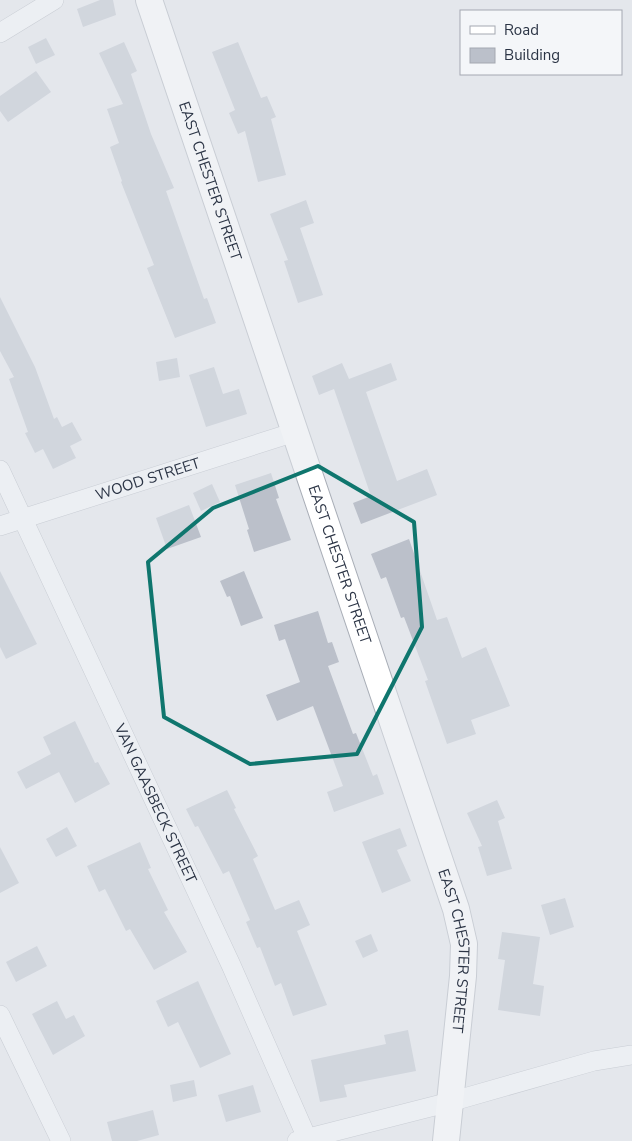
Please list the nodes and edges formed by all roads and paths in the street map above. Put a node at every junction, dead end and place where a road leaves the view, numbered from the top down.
1 (54, 0) edge
2 (149, 0) edge
3 (0, 33) edge
4 (295, 432) junction
5 (0, 470) edge
6 (22, 519) junction
7 (0, 526) edge
8 (0, 1015) edge
9 (632, 1055) edge
10 (450, 1102) junction
11 (302, 1140) edge
12 (61, 1141) edge
13 (446, 1141) edge

1 - 3 street
2 - 4 main road, EAST CHESTER STREET
4 - 6 street, WOOD STREET
4 - 10 main road, EAST CHESTER STREET
5 - 6 street, VAN GAASBECK STREET
6 - 7 street, WOOD STREET
6 - 11 street, VAN GAASBECK STREET
8 - 12 street
9 - 10 street
10 - 11 street
10 - 13 main road, EAST CHESTER STREET

